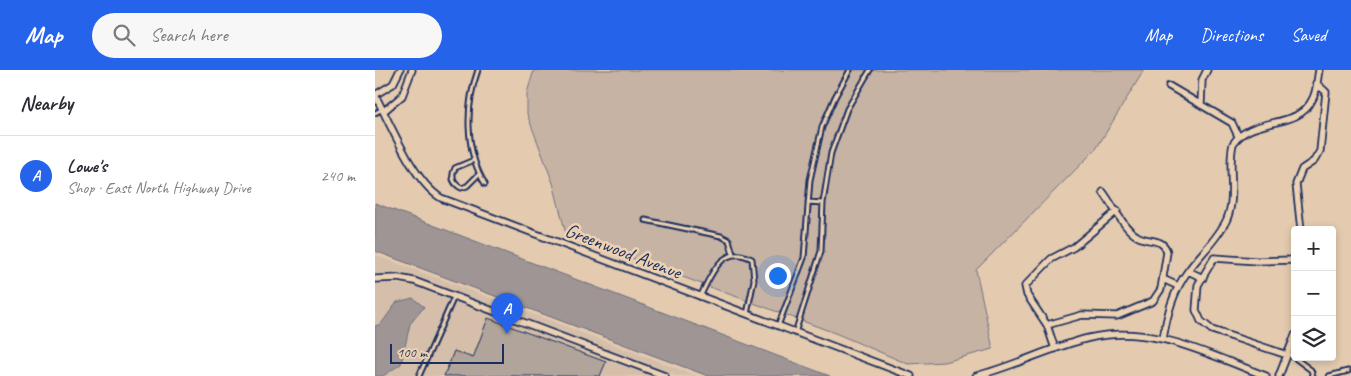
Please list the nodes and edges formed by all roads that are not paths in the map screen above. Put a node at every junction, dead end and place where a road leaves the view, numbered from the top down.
1 (400, 70) edge
2 (412, 70) edge
3 (478, 70) edge
4 (850, 70) edge
5 (870, 70) edge
6 (1207, 70) edge
7 (1319, 70) edge
8 (1317, 83) junction
9 (1169, 86) dead end
10 (375, 95) edge
11 (1201, 105) junction
12 (383, 110) junction
13 (375, 113) edge
14 (1238, 136) junction
15 (474, 160) junction
16 (479, 174) junction
17 (485, 184) dead end
18 (1103, 192) dead end
19 (808, 202) junction
20 (823, 203) junction
21 (1117, 211) junction
22 (645, 220) dead end
23 (1301, 226) edge
24 (733, 254) junction
25 (1291, 260) edge
26 (1187, 271) junction
27 (1203, 278) junction
28 (375, 279) edge
29 (1163, 279) junction
30 (1178, 286) junction
31 (455, 297) junction
32 (700, 297) junction
33 (747, 315) junction
34 (1047, 325) junction
35 (778, 327) junction
36 (795, 333) junction
37 (1163, 339) junction
38 (1291, 345) edge
39 (1055, 349) junction
40 (1287, 354) junction
41 (1348, 371) dead end
42 (419, 376) edge
43 (665, 376) edge
44 (911, 376) edge
45 (976, 376) edge
46 (1266, 376) edge
47 (1279, 376) edge
48 (1313, 376) edge
49 (1329, 376) edge

1 - 10 street
2 - 12 street
3 - 15 lane
4 - 19 lane
5 - 20 lane
6 - 11 street
7 - 8 street
8 - 14 street
8 - 23 street
9 - 11 street
10 - 12 street, Greenwood Avenue
11 - 14 street
12 - 13 lane
12 - 32 street, Greenwood Avenue
14 - 26 street
15 - 16 lane
15 - 16 lane
16 - 17 lane
18 - 21 street
19 - 20 lane
19 - 35 lane
20 - 36 lane
21 - 29 street
21 - 34 street
22 - 24 lane
24 - 32 lane
24 - 33 lane
25 - 27 street
26 - 27 street
26 - 30 street
27 - 40 street
28 - 31 street
29 - 30 street
29 - 34 street
30 - 37 street
31 - 42 lane
31 - 43 street
32 - 33 street, Greenwood Avenue
33 - 35 street, Greenwood Avenue
34 - 39 street
35 - 36 street, Greenwood Avenue
36 - 44 street, Greenwood Avenue
37 - 39 street
37 - 46 street
38 - 40 street
39 - 45 street
40 - 47 street
40 - 48 lane
41 - 49 lane

